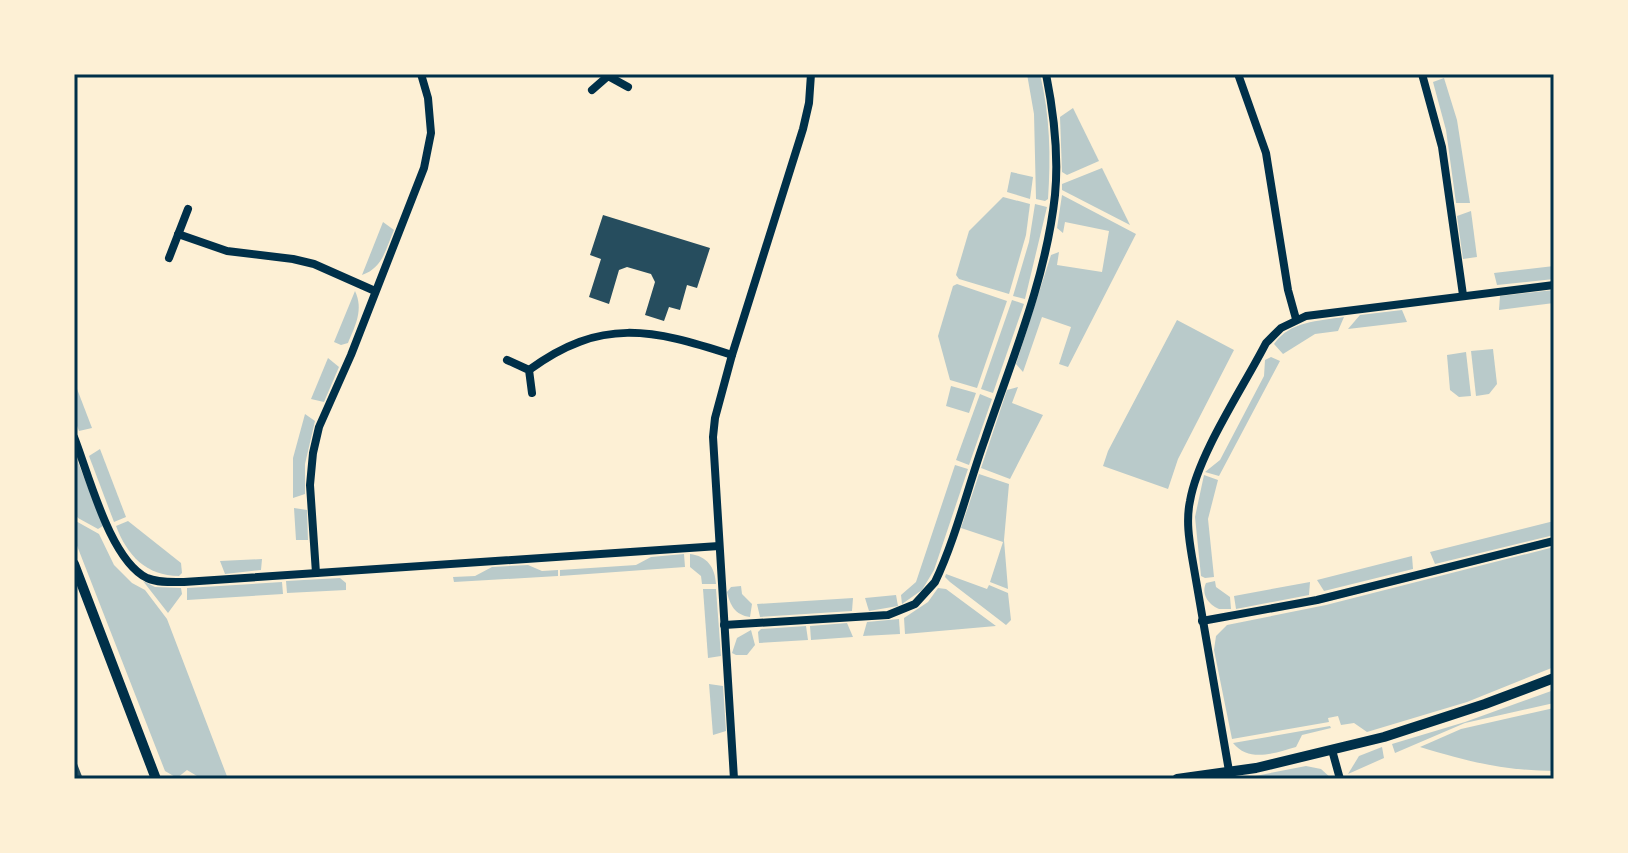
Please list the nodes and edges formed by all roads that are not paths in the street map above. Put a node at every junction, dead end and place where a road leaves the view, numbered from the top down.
1 (421, 74) edge
2 (811, 74) edge
3 (1046, 74) edge
4 (1238, 74) edge
5 (1422, 74) edge
6 (608, 75) edge
7 (628, 87) dead end
8 (592, 90) dead end
9 (188, 209) dead end
10 (178, 234) junction
11 (169, 258) dead end
12 (1554, 285) edge
13 (375, 291) junction
14 (1463, 295) junction
15 (1296, 319) junction
16 (732, 355) junction
17 (507, 360) dead end
18 (529, 370) junction
19 (532, 393) dead end
20 (74, 437) edge
21 (1554, 541) edge
22 (719, 546) junction
23 (74, 564) edge
24 (316, 573) junction
25 (1202, 621) junction
26 (724, 625) junction
27 (1554, 678) edge
28 (1332, 750) junction
29 (1229, 771) junction
30 (156, 779) edge
31 (734, 779) edge
32 (1177, 779) edge
33 (1340, 779) edge

1 - 13 street
2 - 16 street
3 - 26 street
4 - 15 street
5 - 14 street
6 - 7 street
6 - 8 street
9 - 10 street
10 - 11 street
10 - 13 street
12 - 14 street
13 - 24 street
14 - 15 street
15 - 25 street
16 - 18 street
16 - 22 street
17 - 18 street
18 - 19 street
20 - 24 street
21 - 25 street
22 - 24 street
22 - 26 street
23 - 30 street
25 - 29 street
26 - 31 street
27 - 28 street
28 - 29 street
28 - 33 street
29 - 32 street

